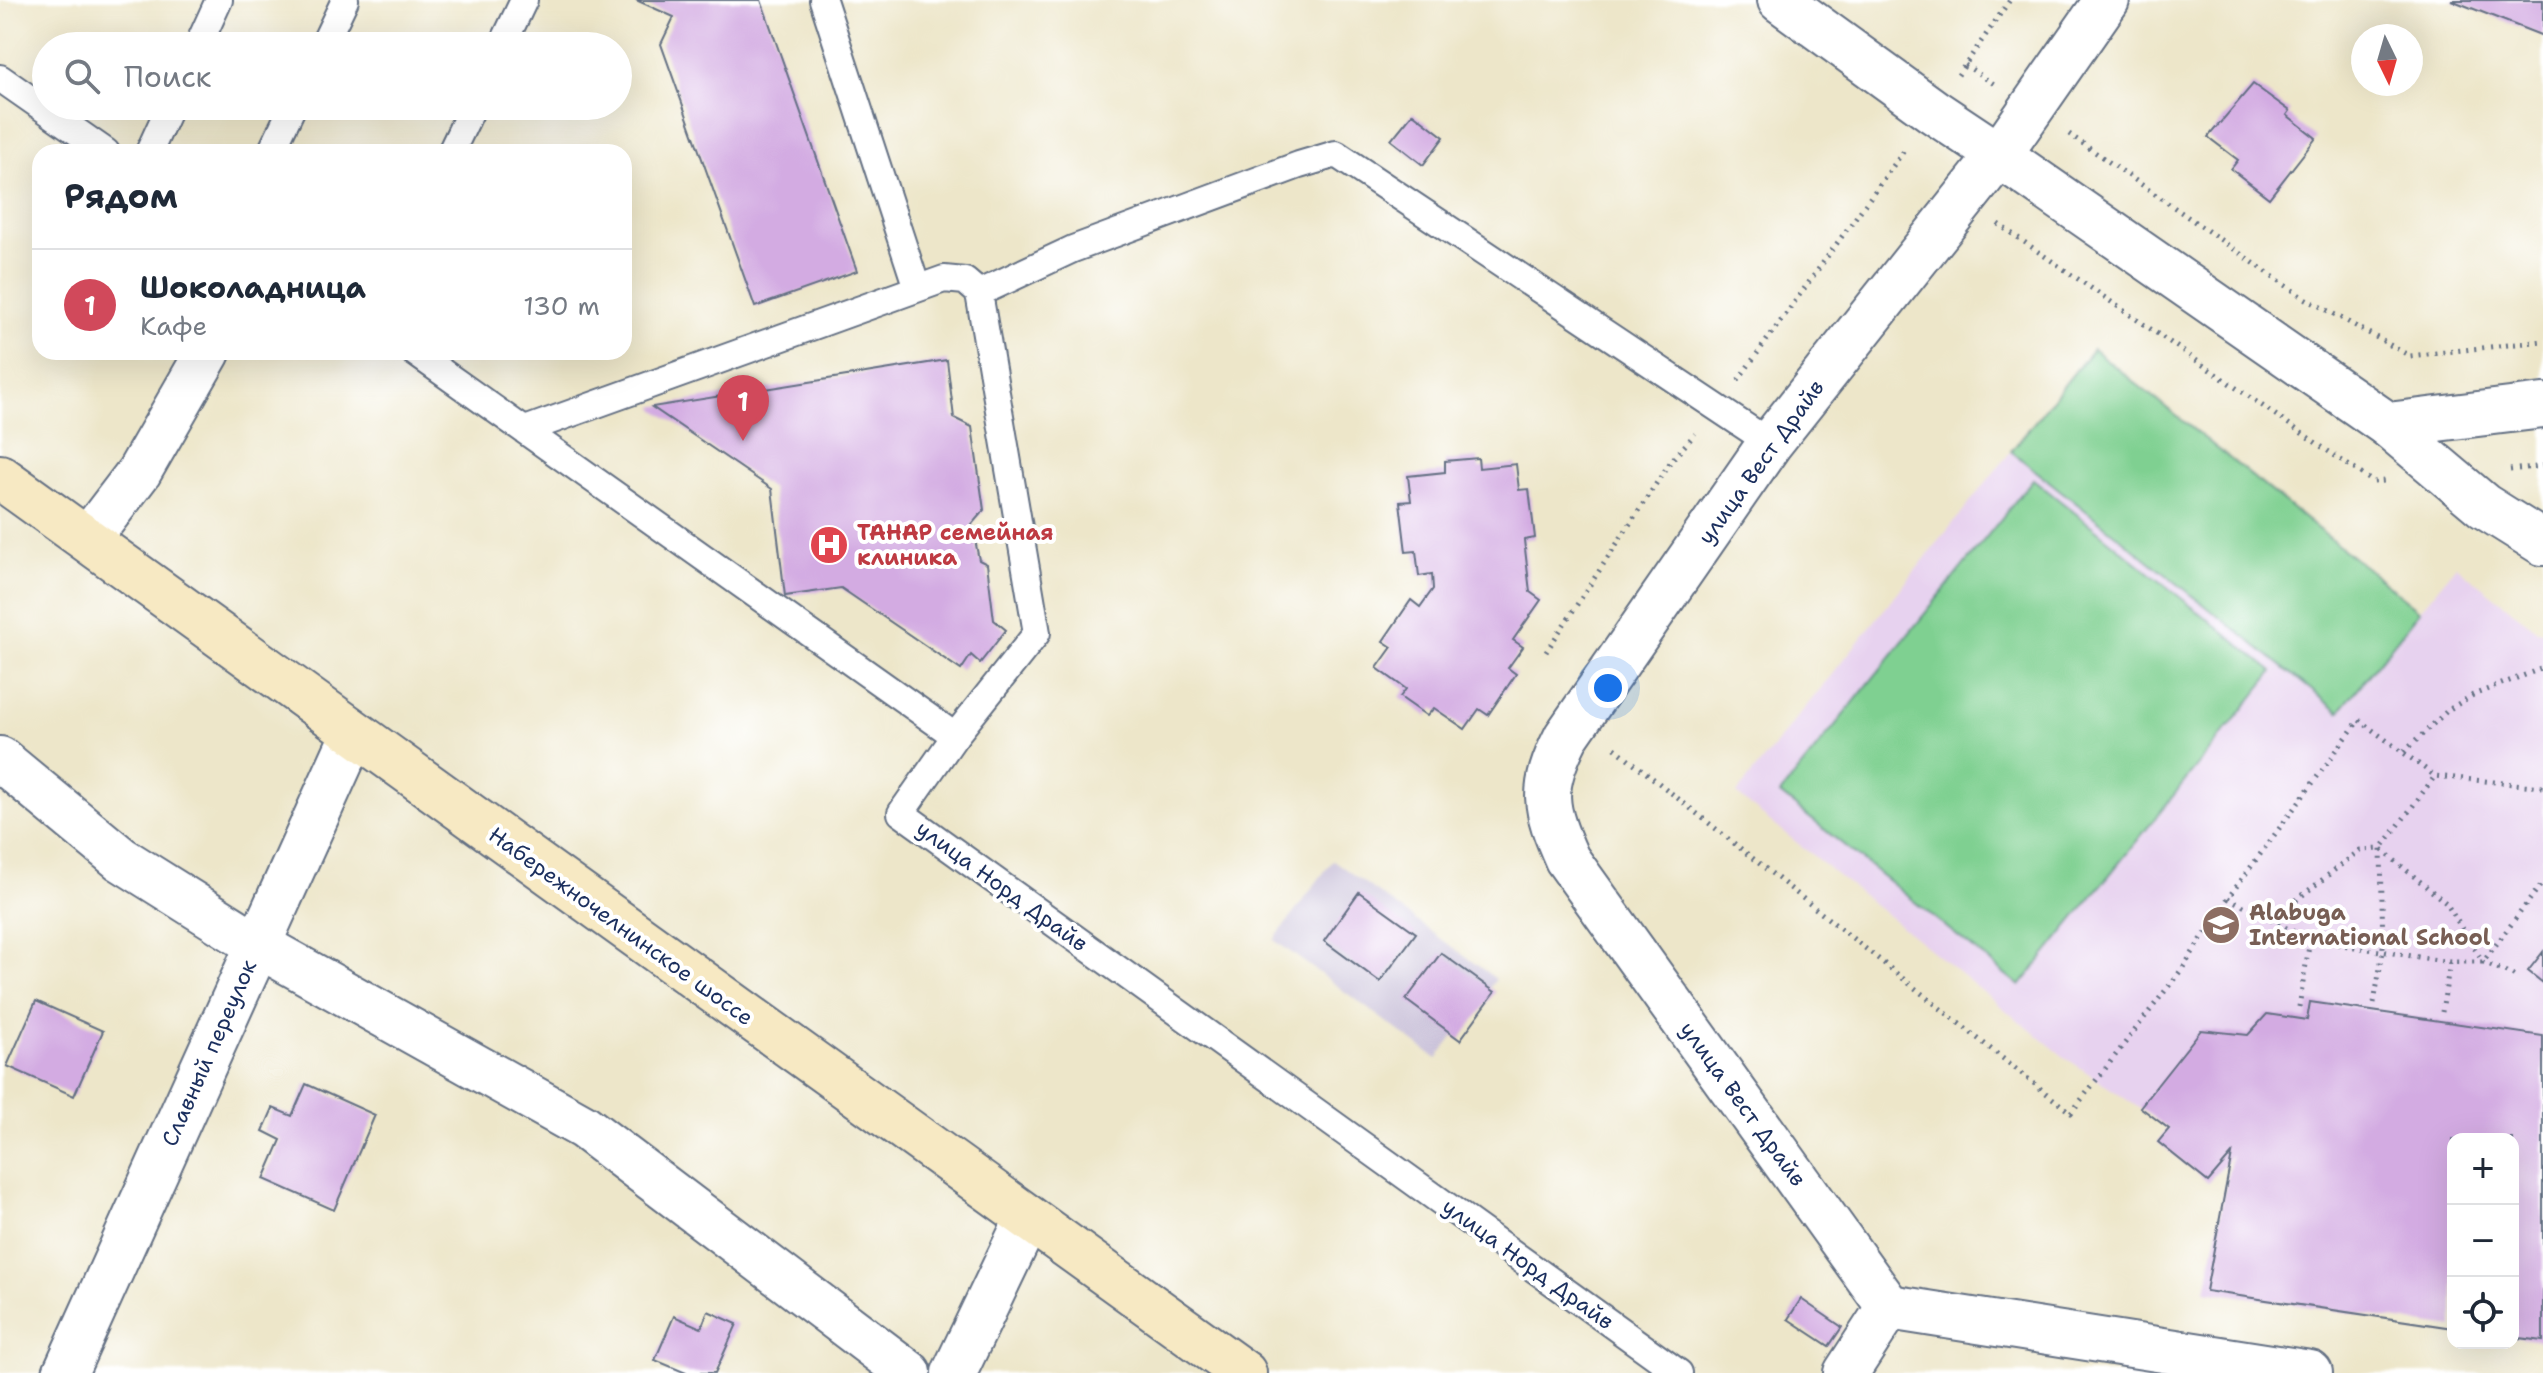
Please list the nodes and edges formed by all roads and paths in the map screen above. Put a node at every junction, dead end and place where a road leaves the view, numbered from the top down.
1 (219, 0) edge
2 (345, 0) edge
3 (524, 0) edge
4 (823, 0) edge
5 (1780, 0) edge
6 (2010, 0) edge
7 (2107, 0) edge
8 (204, 32) edge
9 (330, 32) edge
10 (509, 32) edge
11 (0, 78) edge
12 (32, 100) edge
13 (1933, 111) junction
14 (60, 120) edge
15 (164, 120) edge
16 (286, 120) edge
17 (466, 120) edge
18 (2061, 128) dead end
19 (95, 144) edge
20 (153, 144) edge
21 (275, 144) edge
22 (455, 144) edge
23 (1999, 155) junction
24 (1986, 216) dead end
25 (917, 288) junction
26 (979, 293) junction
27 (2543, 341) edge
28 (203, 360) edge
29 (428, 360) edge
30 (2543, 406) edge
31 (1718, 407) junction
32 (2388, 425) junction
33 (525, 430) junction
34 (1770, 443) junction
35 (2543, 466) edge
36 (2449, 476) junction
37 (0, 477) edge
38 (88, 539) junction
39 (2543, 543) edge
40 (1546, 652) dead end
41 (2543, 668) edge
42 (354, 733) junction
43 (955, 736) junction
44 (2404, 752) junction
45 (1608, 758) dead end
46 (0, 759) edge
47 (2435, 776) junction
48 (2543, 787) edge
49 (2381, 849) junction
50 (2543, 882) edge
51 (2228, 898) junction
52 (2271, 920) junction
53 (2310, 940) junction
54 (258, 945) junction
55 (2383, 951) junction
56 (2450, 962) junction
57 (2483, 962) junction
58 (2516, 976) dead end
59 (2374, 1003) dead end
60 (2299, 1007) dead end
61 (2442, 1012) dead end
62 (1028, 1218) junction
63 (1889, 1307) junction
64 (65, 1373) edge
65 (909, 1373) edge
66 (954, 1373) edge
67 (1244, 1373) edge
68 (1679, 1373) edge
69 (1846, 1373) edge
70 (2310, 1373) edge

1 - 8 lane
2 - 9 lane
3 - 10 lane
4 - 25 lane
5 - 13 street
6 - 13 path
7 - 23 street, улица Вест Драйв
11 - 12 lane
13 - 23 street
13 - 31 path
14 - 19 lane
15 - 20 lane
16 - 21 lane
17 - 22 lane
18 - 27 path
23 - 32 street
23 - 34 street, улица Вест Драйв
24 - 36 path
25 - 26 lane
25 - 33 lane
26 - 31 lane
26 - 43 lane
28 - 38 street
29 - 33 lane
30 - 32 street
31 - 34 lane
31 - 40 path
32 - 36 street
33 - 43 lane
34 - 63 street, улица Вест Драйв
35 - 36 path
36 - 39 street
37 - 38 main road, Набережночелнинское шоссе
38 - 42 main road, Набережночелнинское шоссе
41 - 44 path
42 - 54 street, Славный переулок
42 - 62 main road, Набережночелнинское шоссе
43 - 68 lane, улица Норд Драйв
44 - 47 path
44 - 51 path
45 - 51 path
46 - 54 street
47 - 48 path
47 - 49 path
49 - 52 path
49 - 55 path
49 - 57 path
50 - 57 path
51 - 52 path
52 - 53 path
53 - 55 path
53 - 60 path
54 - 64 street, Славный переулок
54 - 65 street
55 - 56 path
55 - 59 path
56 - 57 path
56 - 61 path
57 - 58 path
62 - 66 street
62 - 67 main road, Набережночелнинское шоссе
63 - 69 street
63 - 70 street

